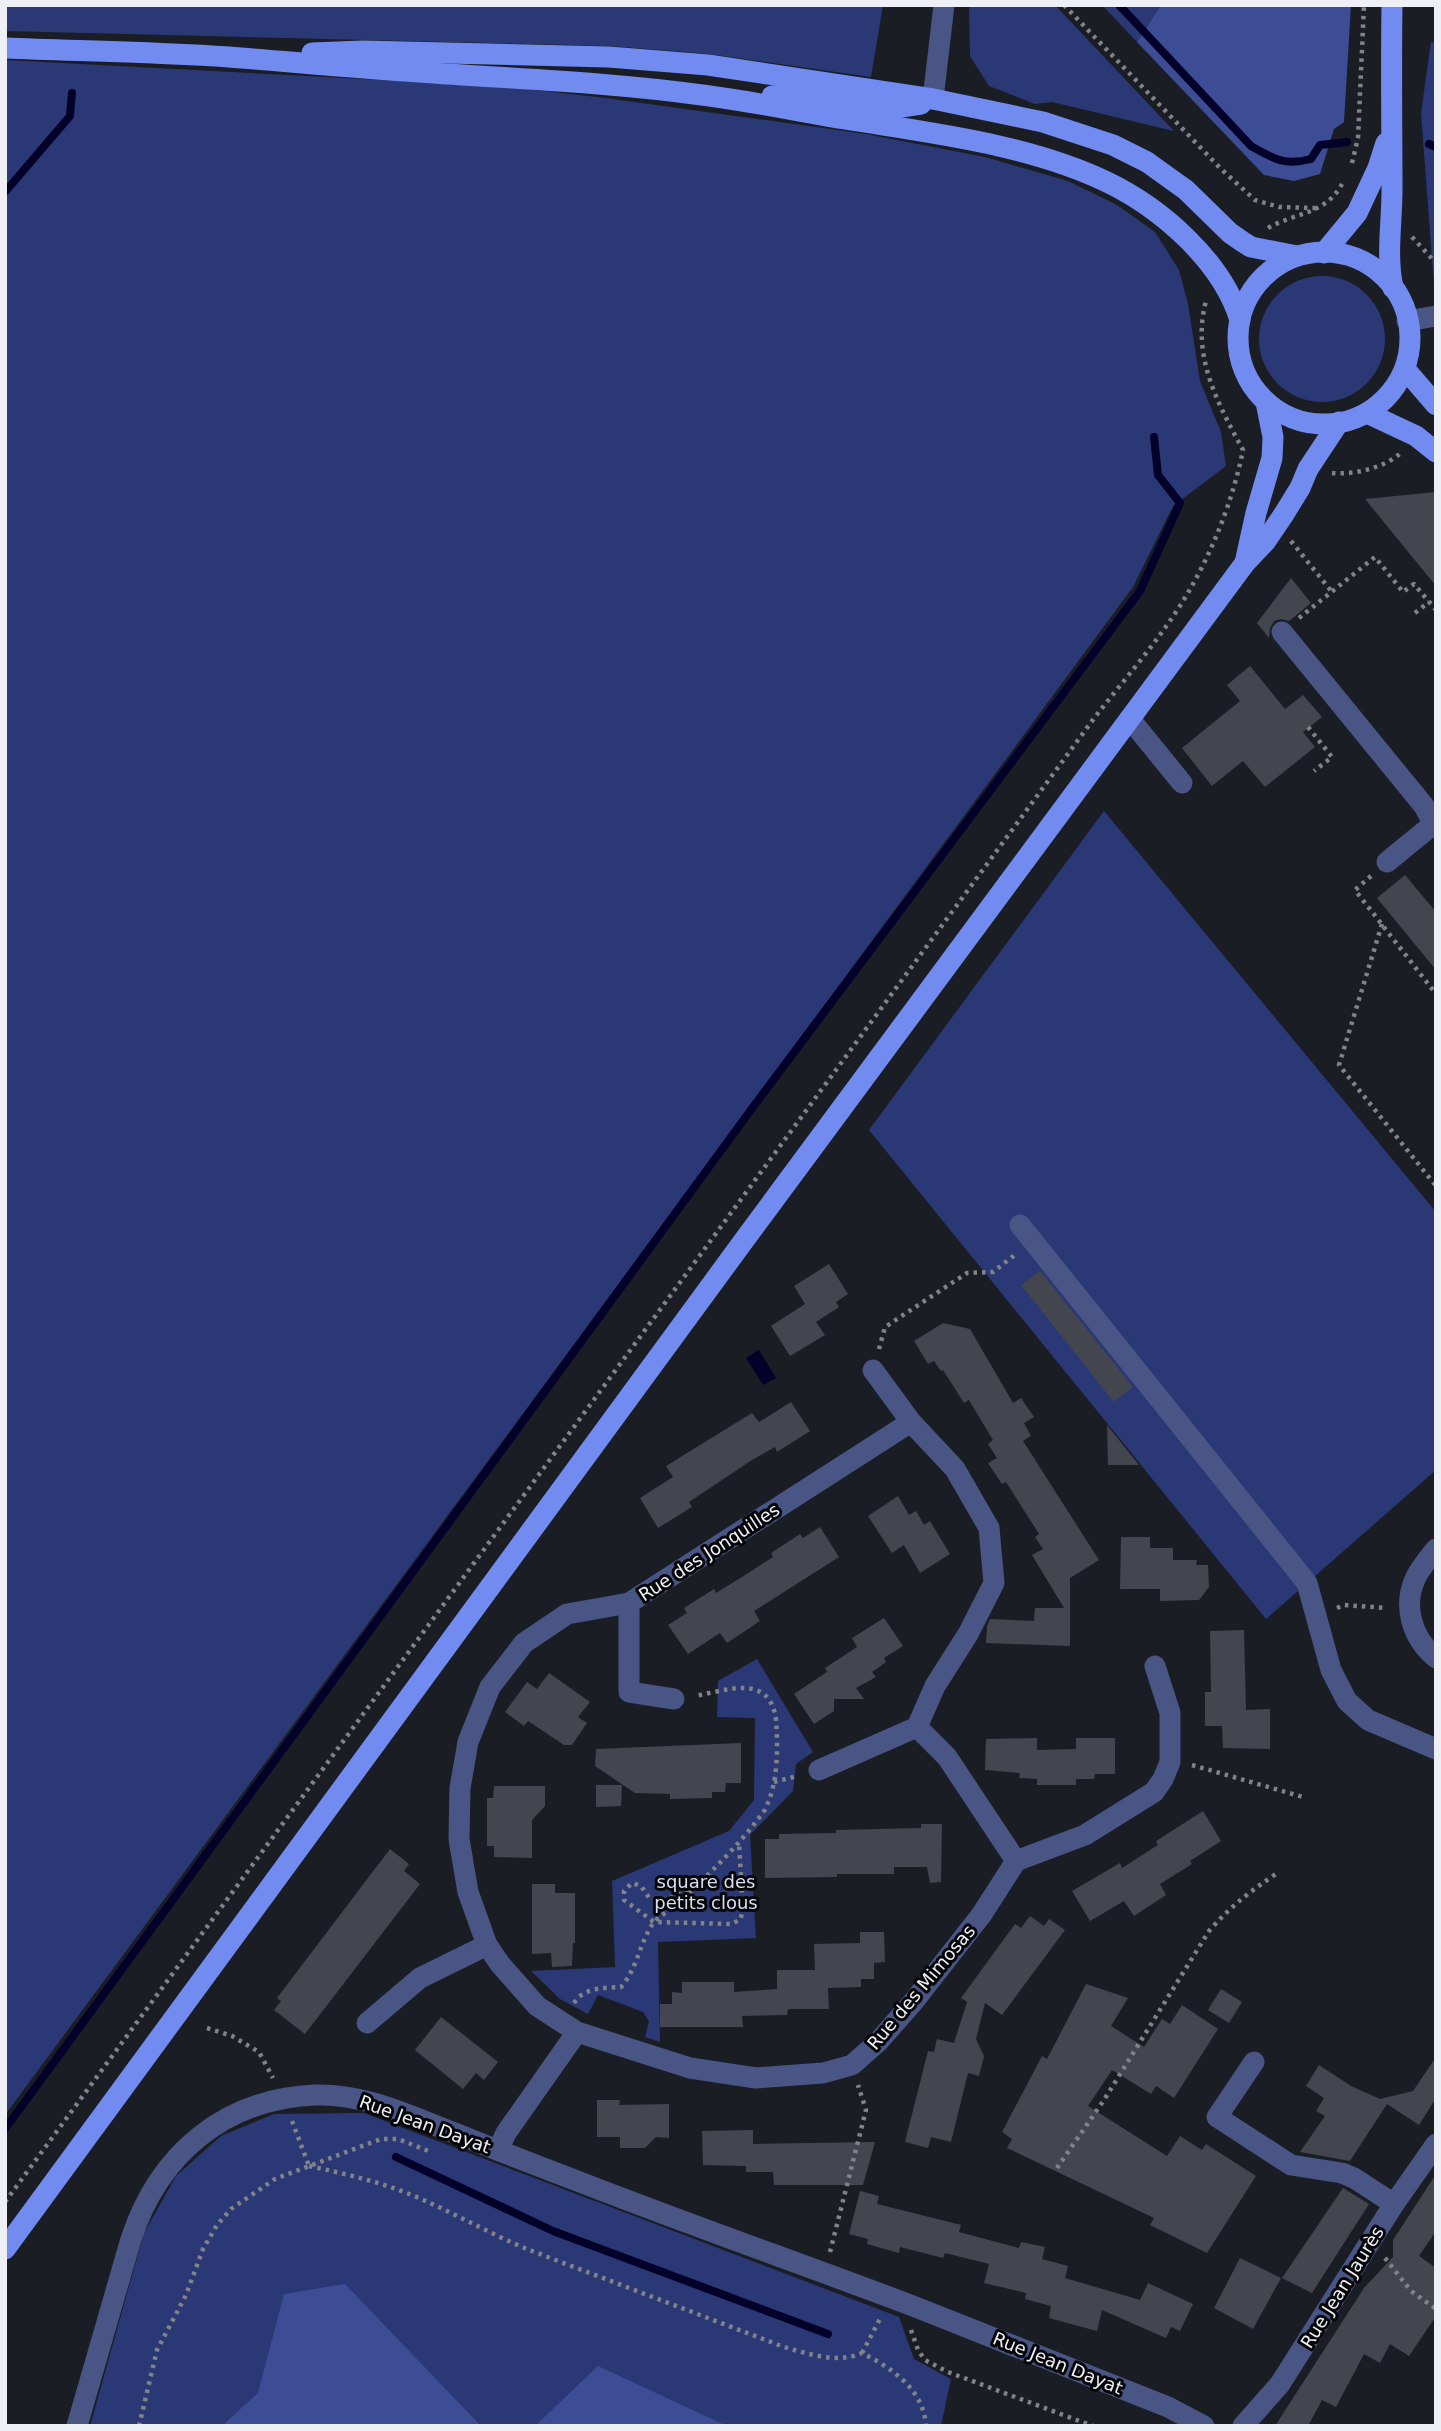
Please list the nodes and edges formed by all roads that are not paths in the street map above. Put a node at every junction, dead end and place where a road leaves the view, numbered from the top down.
1 (944, 5) edge
2 (1392, 5) edge
3 (5, 48) edge
4 (226, 57) junction
5 (703, 95) junction
6 (933, 99) junction
7 (1390, 131) junction
8 (966, 139) junction
9 (1324, 253) junction
10 (1297, 257) junction
11 (1393, 288) junction
12 (1436, 316) edge
13 (1240, 320) junction
14 (1407, 320) junction
15 (1405, 369) junction
16 (1266, 402) junction
17 (1436, 405) edge
18 (1367, 413) junction
19 (1339, 422) junction
20 (1436, 452) edge
21 (1245, 564) junction
22 (1282, 632) road end
23 (1130, 719) junction
24 (1182, 783) dead end
25 (1435, 825) edge
26 (1387, 862) road end
27 (1026, 1233) road end
28 (873, 1370) road end
29 (911, 1422) junction
30 (1436, 1549) edge
31 (629, 1603) junction
32 (1436, 1658) edge
33 (1155, 1666) dead end
34 (674, 1699) road end
35 (917, 1727) junction
36 (1436, 1749) edge
37 (819, 1770) dead end
38 (1016, 1861) junction
39 (487, 1945) junction
40 (367, 2023) dead end
41 (569, 2027) junction
42 (1254, 2062) dead end
43 (1436, 2144) edge
44 (498, 2150) junction
45 (1395, 2204) junction
46 (5, 2249) edge
47 (77, 2426) edge
48 (1204, 2426) edge
49 (1243, 2426) edge

1 - 6 street
2 - 7 main road
3 - 4 main road
4 - 5 main road
4 - 6 main road
5 - 6 main road
5 - 8 main road
6 - 8 main road
6 - 10 main road
7 - 9 main road
7 - 11 main road
8 - 13 main road
9 - 10 main road
9 - 11 main road
10 - 13 main road
11 - 14 main road
12 - 14 street
13 - 16 main road
14 - 15 main road
15 - 17 main road
15 - 18 main road
16 - 19 main road
16 - 21 main road
18 - 19 main road
18 - 20 main road
19 - 21 main road
21 - 23 main road
22 - 25 street
23 - 24 street
23 - 46 main road
25 - 26 street
27 - 36 street
28 - 29 street
29 - 31 street, Rue des Jonquilles
29 - 35 street
30 - 32 street
31 - 34 street
31 - 39 street, Rue des Jonquilles
33 - 38 street
35 - 37 street
35 - 38 street
38 - 41 street, Rue des Mimosas
39 - 40 street
39 - 41 street, Rue des Jonquilles
41 - 44 street
42 - 45 street
43 - 45 street, Rue Jean Jaurès
44 - 47 street, Rue Jean Dayat
44 - 48 street, Rue Jean Dayat
45 - 49 street, Rue Jean Jaurès

